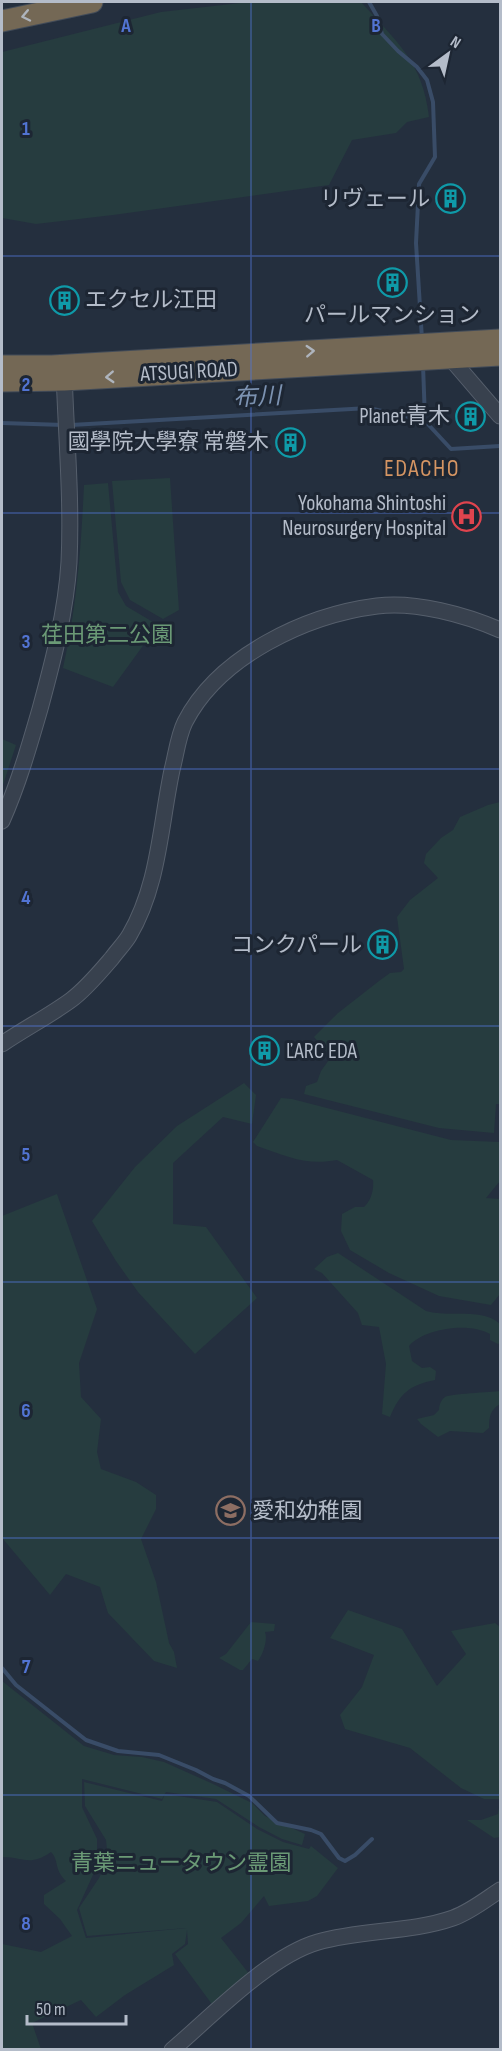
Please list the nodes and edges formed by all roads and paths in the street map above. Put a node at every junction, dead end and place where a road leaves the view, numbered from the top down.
1 (92, 2) edge
2 (2, 21) edge
3 (501, 340) edge
4 (444, 351) junction
5 (501, 355) edge
6 (2, 366) edge
7 (64, 372) junction
8 (2, 381) edge
9 (501, 416) edge
10 (501, 630) edge
11 (2, 821) edge
12 (2, 1044) edge
13 (501, 1890) edge
14 (172, 2049) edge

1 -> 2 highway
3 - 4 highway
4 - 5 highway
4 - 7 highway, ATSUGI ROAD
4 - 9 street
6 - 7 highway, ATSUGI ROAD
7 - 8 highway, ATSUGI ROAD
7 - 11 street
10 - 12 street
13 - 14 street

